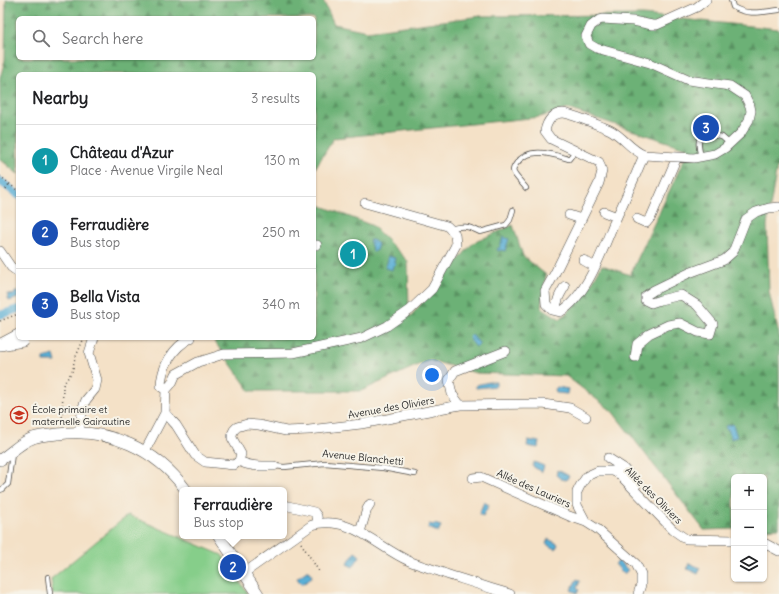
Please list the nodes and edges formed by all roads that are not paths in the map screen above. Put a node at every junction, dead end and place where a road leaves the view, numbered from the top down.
1 (706, 0) edge
2 (730, 0) edge
3 (779, 10) edge
4 (730, 144) junction
5 (575, 151) junction
6 (644, 155) junction
7 (677, 157) junction
8 (701, 157) junction
9 (526, 188) dead end
10 (365, 203) dead end
11 (779, 207) edge
12 (513, 210) dead end
13 (604, 212) dead end
14 (569, 215) dead end
15 (617, 217) junction
16 (581, 219) junction
17 (637, 219) dead end
18 (450, 229) junction
19 (0, 251) edge
20 (583, 260) dead end
21 (595, 266) junction
22 (16, 271) edge
23 (565, 286) dead end
24 (556, 311) junction
25 (16, 339) edge
26 (93, 340) edge
27 (188, 340) edge
28 (0, 345) edge
29 (506, 351) dead end
30 (635, 357) dead end
31 (166, 390) junction
32 (460, 405) junction
33 (165, 413) junction
34 (586, 417) dead end
35 (79, 432) junction
36 (145, 451) junction
37 (4, 455) edge
38 (608, 458) dead end
39 (239, 461) junction
40 (274, 466) joint
41 (415, 474) dead end
42 (473, 478) dead end
43 (184, 487) edge
44 (634, 488) junction
45 (0, 490) edge
46 (370, 504) dead end
47 (287, 506) edge
48 (586, 522) junction
49 (318, 523) junction
50 (360, 532) junction
51 (221, 539) edge
52 (731, 540) edge
53 (767, 545) edge
54 (779, 551) edge
55 (244, 573) junction
56 (48, 577) dead end
57 (50, 594) edge
58 (258, 594) edge
59 (510, 594) edge
60 (638, 594) edge

1 - 4 street
2 - 3 lane
4 - 8 street
4 - 8 lane
5 - 6 street
5 - 9 lane
5 - 16 street
6 - 7 street
6 - 15 street
7 - 8 street
7 - 17 street
10 - 18 street
11 - 30 street
12 - 18 lane
13 - 15 street
14 - 16 street
15 - 21 street
16 - 24 street
18 - 31 street
19 - 22 street
20 - 21 street
21 - 24 street
23 - 24 street
25 - 28 street
26 - 35 street
27 - 31 street
29 - 32 street
31 - 33 street
32 - 34 street, Avenue des Oliviers
32 - 39 street, Avenue des Oliviers
33 - 36 street
33 - 39 street
35 - 36 street
35 - 37 street
36 - 43 street
37 - 45 lane
38 - 44 street
39 - 40 street, Avenue Blanchetti
40 - 41 lane, Avenue Blanchetti
42 - 48 street, Allée des Lauriers
44 - 48 street, Allée des Oliviers
44 - 52 street, Allée des Oliviers
46 - 50 street
47 - 49 street
48 - 60 street, Allée des Oliviers
49 - 50 street
49 - 55 street
50 - 59 street
51 - 55 street
53 - 54 street
55 - 58 street
56 - 57 lane

